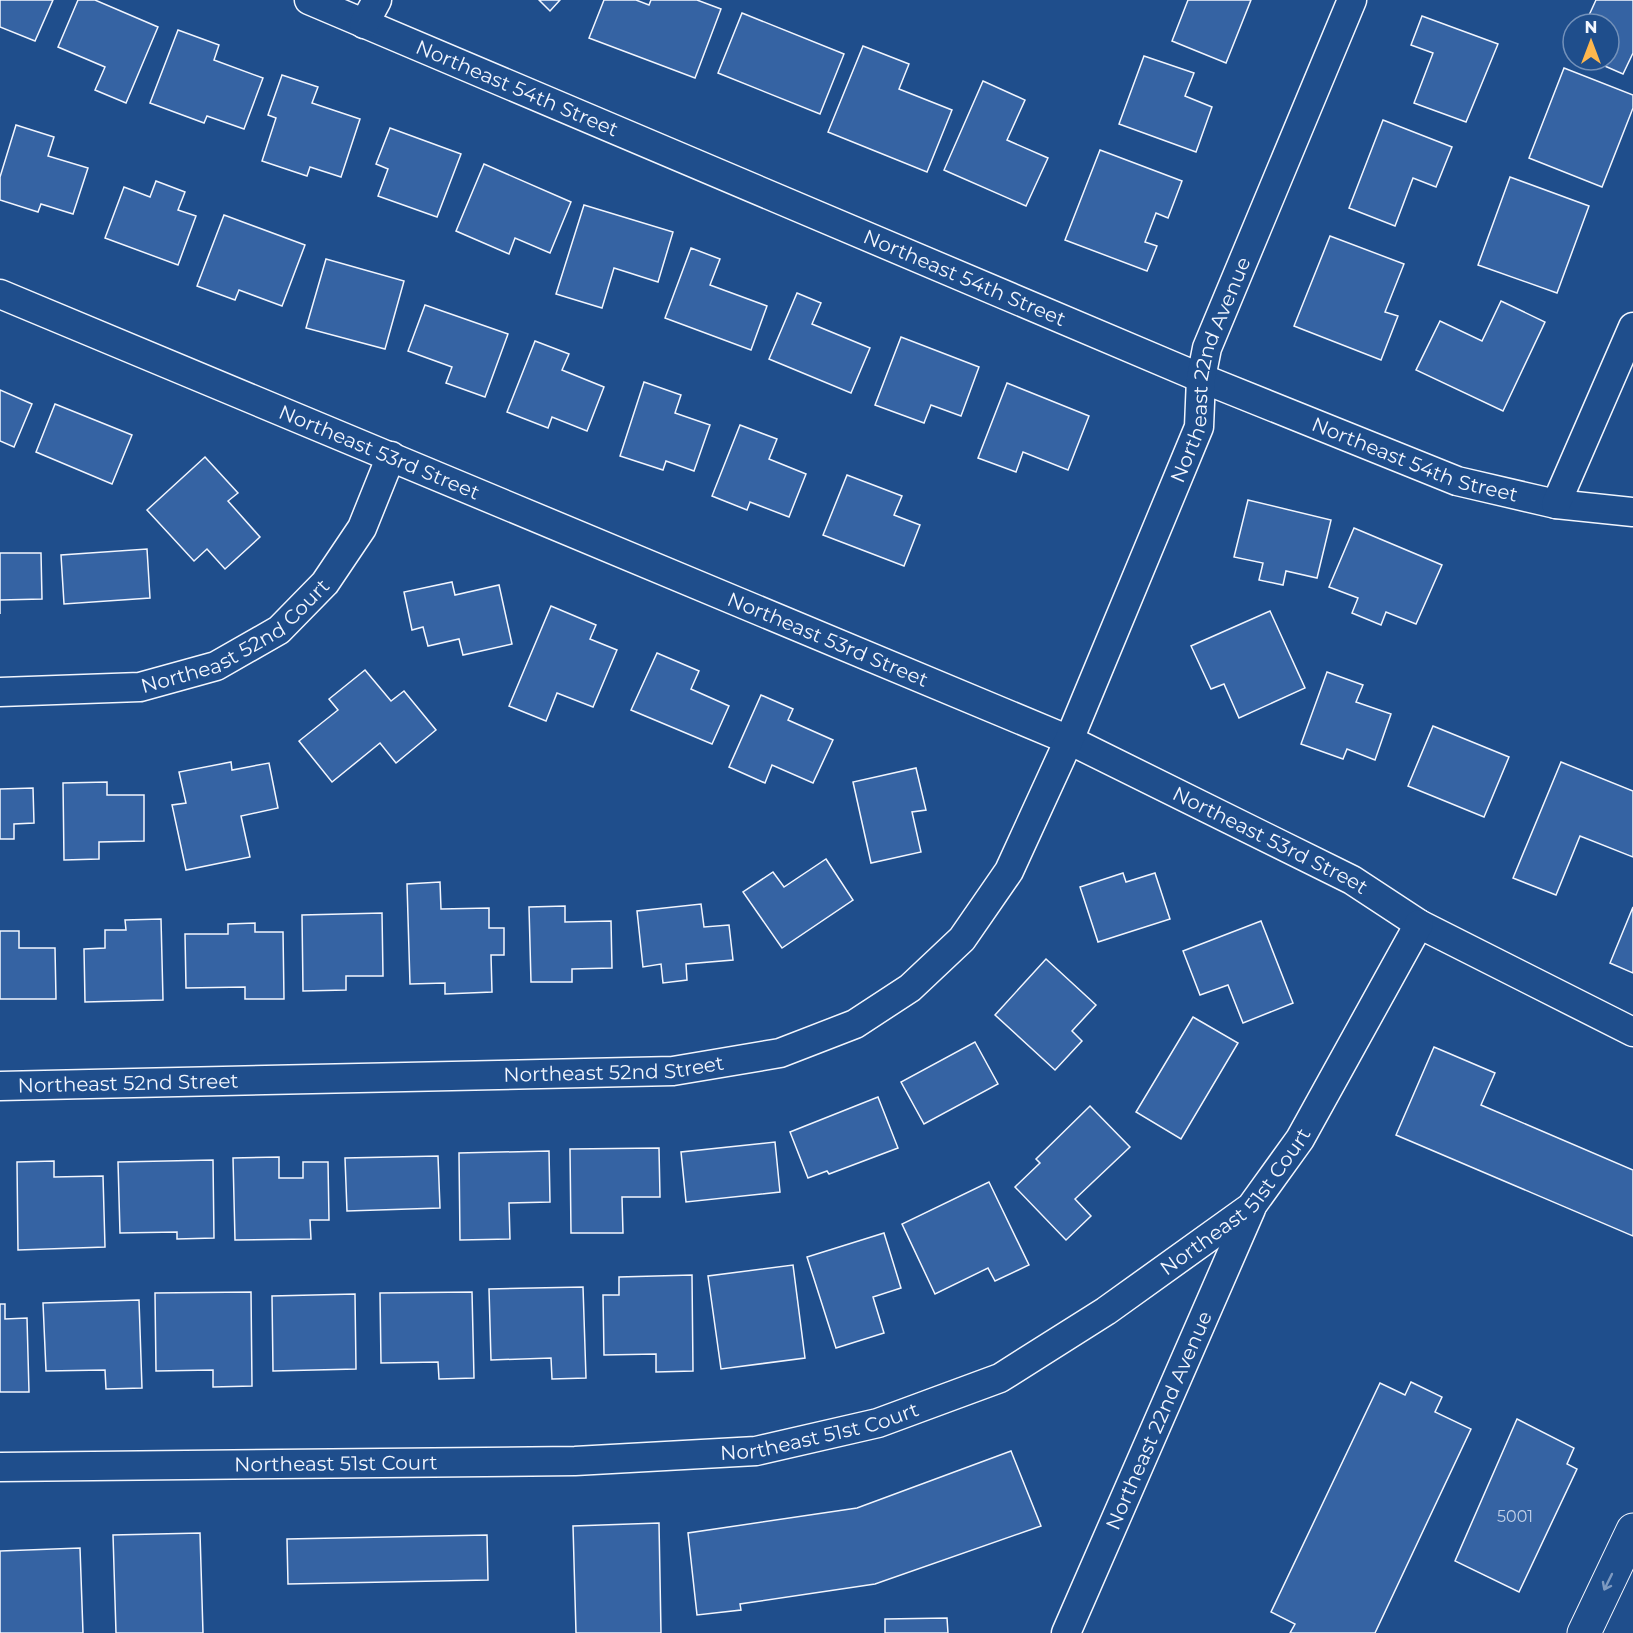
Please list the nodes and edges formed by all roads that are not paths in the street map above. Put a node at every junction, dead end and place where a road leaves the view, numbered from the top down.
1 (309, 0) edge
2 (1352, 0) edge
3 (370, 12) edge
4 (0, 294) edge
5 (1633, 327) edge
6 (1201, 378) junction
7 (391, 456) junction
8 (1556, 504) junction
9 (1633, 512) edge
10 (0, 692) edge
11 (1070, 740) junction
12 (1419, 924) junction
13 (1633, 1032) edge
14 (0, 1086) edge
15 (1251, 1207) junction
16 (0, 1467) edge
17 (1633, 1530) edge
18 (1066, 1633) edge
19 (1584, 1633) edge

1 - 3 street, Northeast 54th Street
2 - 6 street, Northeast 22nd Avenue
3 - 6 street, Northeast 54th Street
4 - 7 street, Northeast 53rd Street
5 - 8 street
6 - 8 street, Northeast 54th Street
6 - 11 street, Northeast 22nd Avenue
7 - 10 street, Northeast 52nd Court
7 - 11 street, Northeast 53rd Street
8 - 9 street, Northeast 54th Street
11 - 12 street, Northeast 53rd Street
11 - 14 street, Northeast 52nd Street
12 - 13 street, Northeast 53rd Street
12 - 15 street, Northeast 51st Court
15 - 16 street, Northeast 51st Court
15 - 18 street, Northeast 22nd Avenue
17 -> 19 main road

